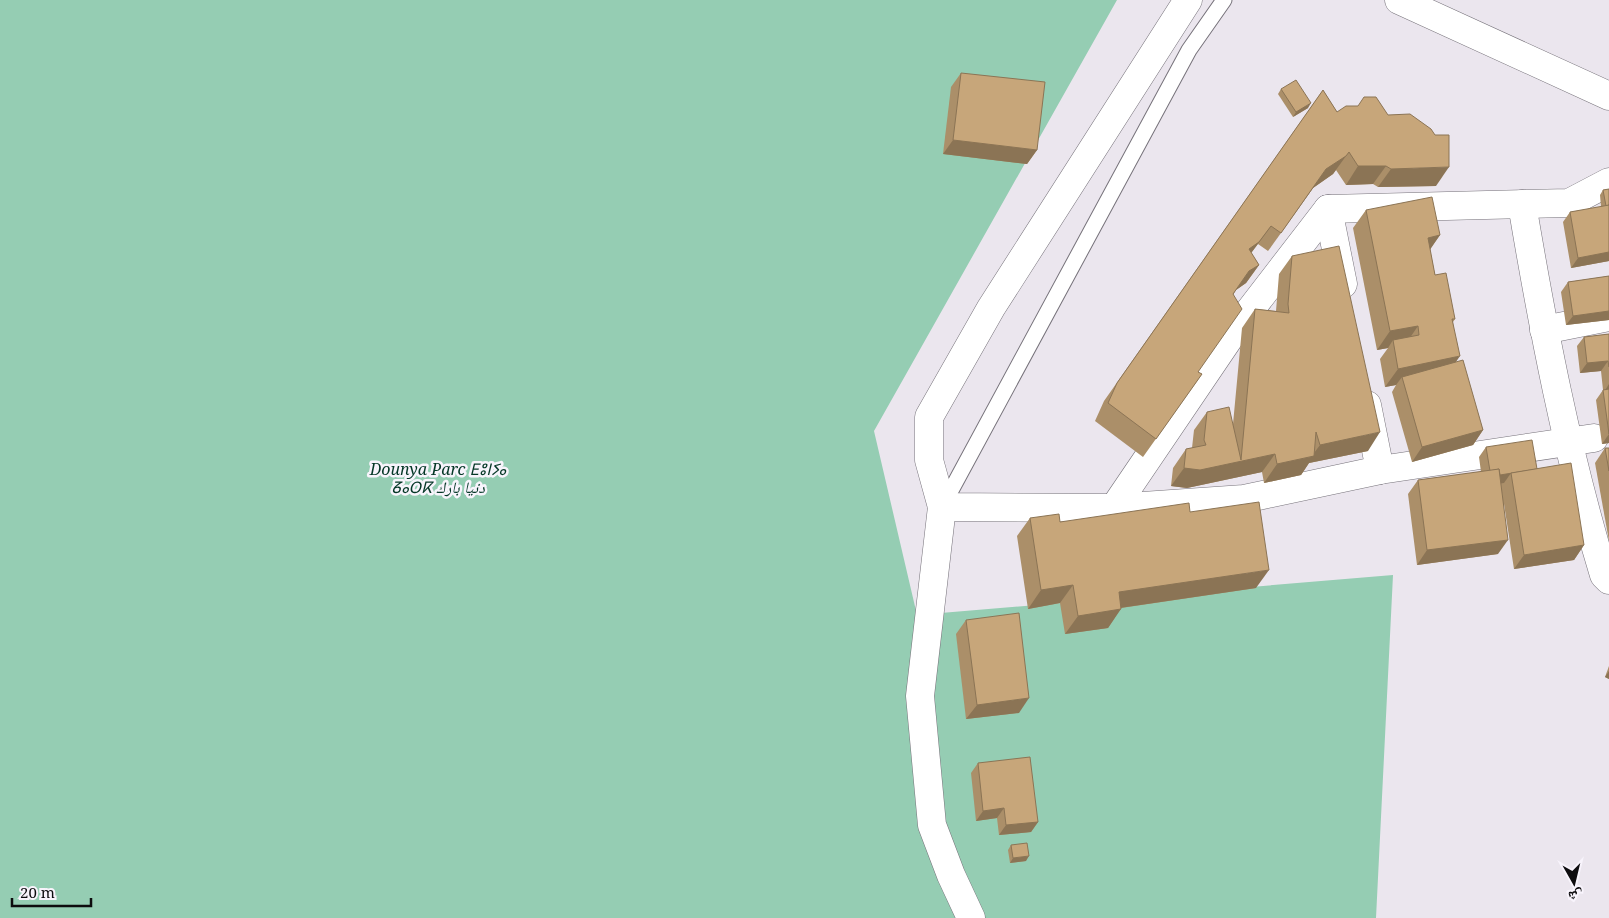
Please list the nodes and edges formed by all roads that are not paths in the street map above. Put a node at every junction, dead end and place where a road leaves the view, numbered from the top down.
1 (1188, 0) edge
2 (1224, 0) edge
3 (1399, 0) edge
4 (1609, 96) edge
5 (1609, 182) edge
6 (1522, 204) junction
7 (1328, 209) junction
8 (1347, 306) edge
9 (1609, 317) edge
10 (1544, 330) junction
11 (1362, 383) edge
12 (1581, 439) junction
13 (1380, 470) junction
14 (942, 507) junction
15 (1114, 508) junction
16 (1609, 580) edge
17 (971, 918) edge

1 - 14 street
2 - 14 lane
3 - 4 street
5 - 6 street
6 - 7 street
6 - 10 street
7 - 8 street
7 - 15 street
9 - 10 street
10 - 12 street
11 - 13 street
12 - 13 street
12 - 16 street
13 - 15 street
14 - 15 street
14 - 17 street

